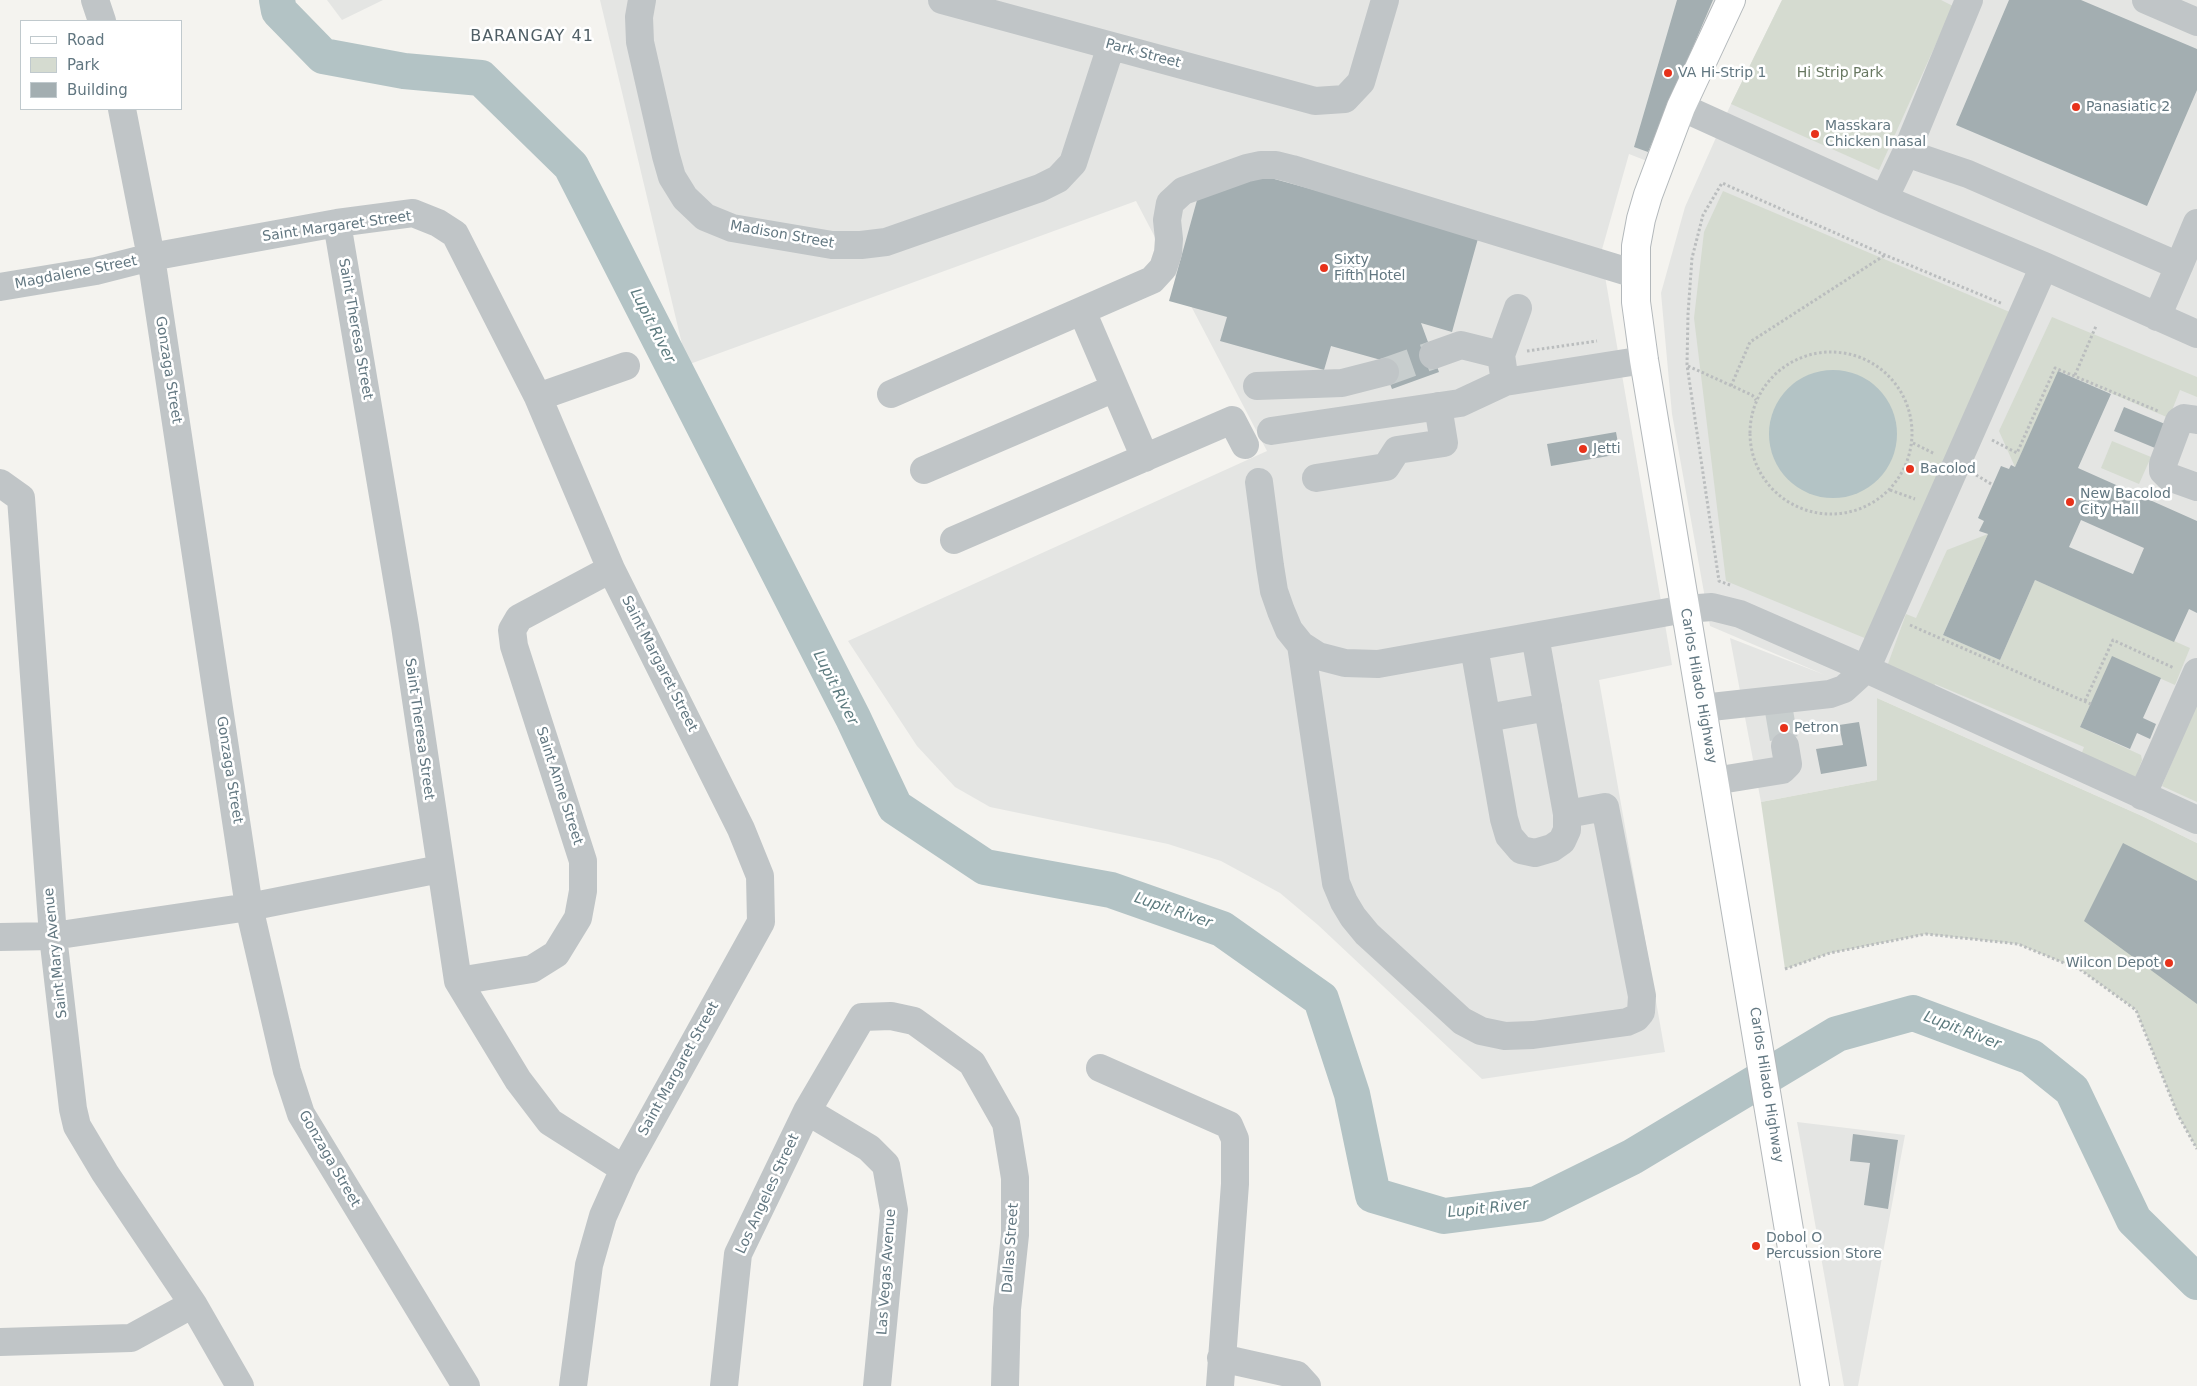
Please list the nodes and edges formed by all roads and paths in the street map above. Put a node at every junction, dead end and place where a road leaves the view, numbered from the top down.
1 (95, 0) edge
2 (642, 0) edge
3 (942, 0) edge
4 (1385, 0) edge
5 (1731, 0) edge
6 (1969, 0) edge
7 (2146, 0) edge
8 (102, 20) edge
9 (2197, 22) edge
10 (1111, 46) junction
11 (1682, 107) junction
12 (122, 110) edge
13 (1906, 153) junction
14 (1884, 199) junction
15 (2197, 223) edge
16 (337, 224) junction
17 (1885, 255) junction
18 (151, 257) junction
19 (2044, 266) junction
20 (2179, 266) junction
21 (1635, 274) junction
22 (0, 288) edge
23 (2010, 307) dead end
24 (1518, 308) dead end
25 (1082, 311) junction
26 (2157, 317) junction
27 (2096, 326) dead end
28 (2197, 334) edge
29 (1606, 340) dead end
30 (1433, 355) tunnel mouth
31 (1501, 355) junction
32 (1644, 360) junction
33 (1687, 365) junction
34 (626, 366) dead end
35 (1386, 372) tunnel mouth
36 (2075, 375) junction
37 (1505, 382) junction
38 (1257, 386) dead end
39 (1731, 386) junction
40 (1115, 388) junction
41 (891, 394) dead end
42 (538, 397) junction
43 (1756, 400) junction
44 (1438, 406) junction
45 (2188, 421) edge
46 (1271, 431) dead end
47 (1991, 440) dead end
48 (1245, 445) dead end
49 (1145, 458) junction
50 (924, 470) dead end
51 (1316, 478) dead end
52 (1259, 482) dead end
53 (0, 483) edge
54 (2197, 487) edge
55 (954, 540) dead end
56 (611, 569) junction
57 (1719, 580) dead end
58 (1685, 609) junction
59 (1889, 616) junction
60 (1535, 636) junction
61 (1301, 645) junction
62 (1474, 647) junction
63 (1866, 669) junction
64 (2196, 675) edge
65 (2085, 701) junction
66 (2091, 704) dead end
67 (1548, 707) junction
68 (1702, 708) junction
69 (1486, 718) junction
70 (1785, 746) tunnel mouth
71 (1714, 782) junction
72 (2142, 796) junction
73 (1567, 814) junction
74 (2197, 820) edge
75 (440, 869) junction
76 (250, 907) junction
77 (53, 936) junction
78 (0, 938) edge
79 (1785, 968) dead end
80 (458, 981) junction
81 (862, 1017) joint
82 (1100, 1068) dead end
83 (807, 1111) junction
84 (2197, 1149) edge
85 (624, 1169) junction
86 (193, 1304) junction
87 (0, 1342) edge
88 (1221, 1358) junction
89 (240, 1386) edge
90 (466, 1386) edge
91 (572, 1386) edge
92 (724, 1386) edge
93 (877, 1386) edge
94 (1005, 1386) edge
95 (1220, 1386) edge
96 (1307, 1386) edge
97 (1815, 1386) edge

1 - 8 street
2 - 10 street, Madison Street
3 - 10 street, Park Street
4 - 10 street, Park Street
5 - 11 main road, Carlos Hilado Highway
6 - 13 street
7 - 9 street
11 - 14 street
11 - 21 main road, Carlos Hilado Highway
12 - 18 street, Gonzaga Street
13 - 14 street
13 - 20 street
14 - 19 street
15 - 20 street
16 - 18 street, Saint Margaret Street
16 - 42 street, Saint Margaret Street
16 - 75 street, Saint Theresa Street
17 - 23 path
17 - 33 path
17 - 39 path
18 - 22 street, Magdalene Street
18 - 76 street, Gonzaga Street
19 - 26 street
19 - 59 street
20 - 26 street
21 - 25 street
21 - 32 main road, Carlos Hilado Highway
24 - 31 street
25 - 40 street
25 - 41 street
26 - 28 street
27 - 36 path
29 - 31 path
30 - 31 street
31 - 37 street
32 - 37 street
32 - 58 main road, Carlos Hilado Highway
33 - 39 path
33 - 57 path
34 - 42 street
35 - 38 street
36 - 45 path
36 - 47 path
37 - 44 street
39 - 43 path
40 - 49 street
40 - 50 street
42 - 56 street, Saint Margaret Street
43 - 43 path
44 - 46 street
44 - 51 street
45 - 54 street
48 - 49 street
49 - 55 street
52 - 61 street
53 - 77 street, Saint Mary Avenue
56 - 80 street, Saint Anne Street
56 - 85 street, Saint Margaret Street
58 - 60 street
58 - 63 street
58 - 68 main road, Carlos Hilado Highway
59 - 63 street
59 - 65 path
60 - 62 street
60 - 67 street
61 - 62 street
61 - 73 street
62 - 69 street
63 - 68 street
63 - 72 street
64 - 65 path
64 - 72 street
65 - 66 path
67 - 69 street
67 - 73 street
68 - 71 main road, Carlos Hilado Highway
69 - 73 street
70 - 71 street
71 - 97 main road, Carlos Hilado Highway
72 - 74 street
75 - 76 street
75 - 80 street, Saint Theresa Street
76 - 77 street
76 - 90 street, Gonzaga Street
77 - 78 street
77 - 86 street, Saint Mary Avenue
79 - 84 path
80 - 85 street, Saint Theresa Street
81 - 83 street, Los Angeles Street
81 - 94 street, Dallas Street
82 - 88 street
83 - 92 street, Los Angeles Street
83 - 93 street, Las Vegas Avenue
85 - 91 street, Saint Margaret Street
86 - 87 street
86 - 89 street, Saint Mary Avenue
88 - 95 street
88 - 96 street

